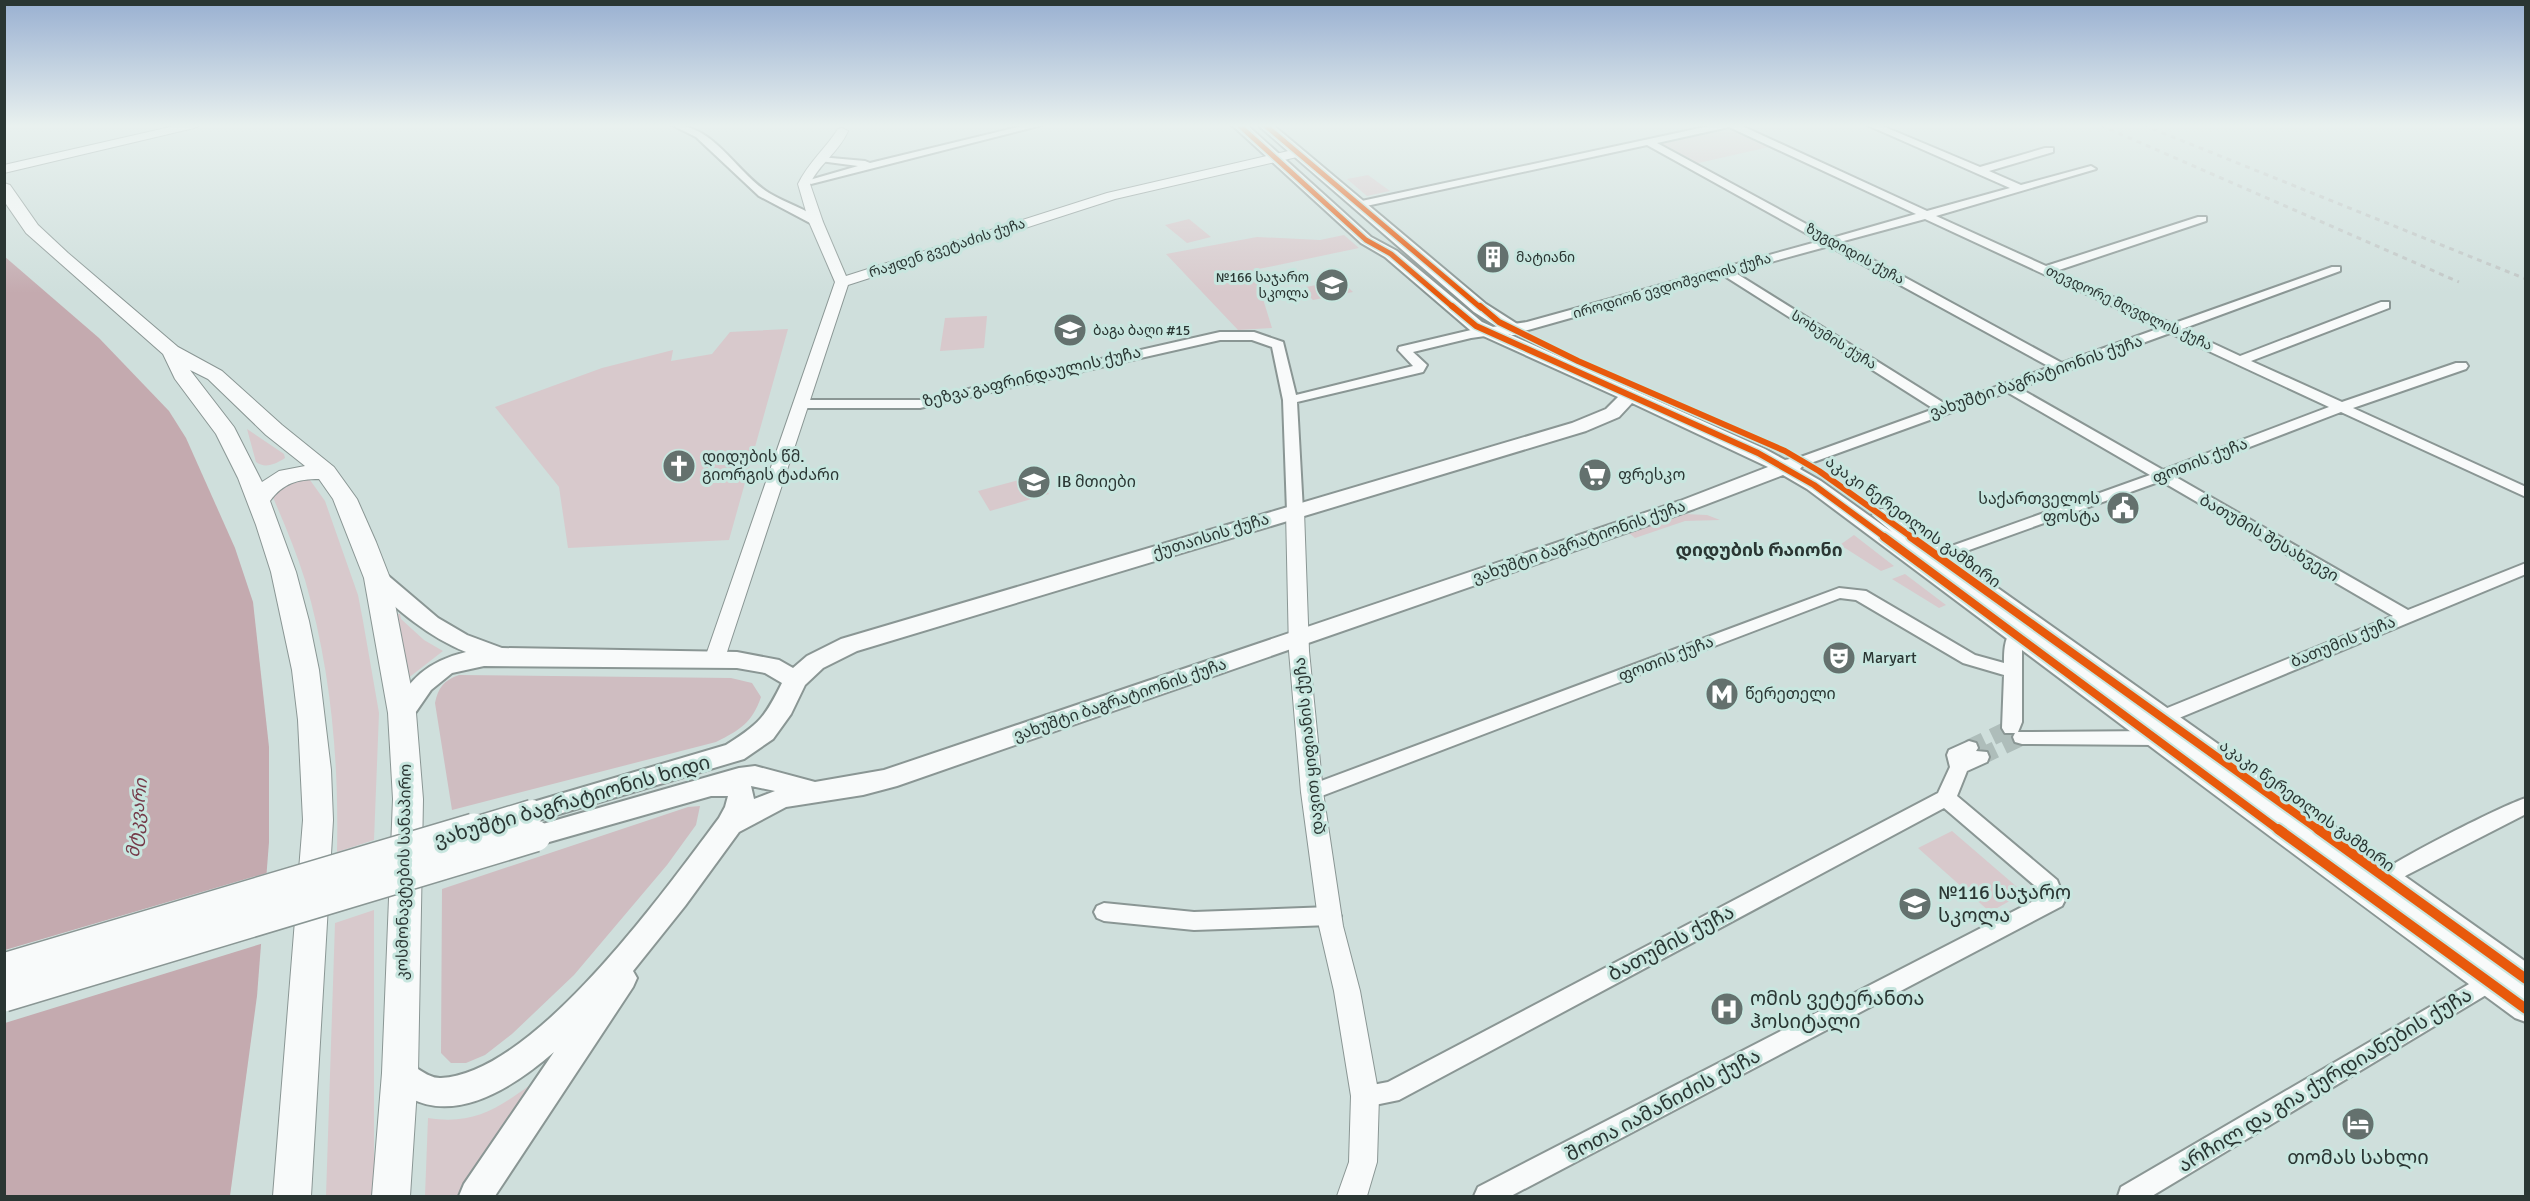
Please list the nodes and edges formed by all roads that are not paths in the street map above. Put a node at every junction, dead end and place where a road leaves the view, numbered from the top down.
1 (749, 181) edge
2 (807, 181) edge
3 (822, 181) edge
4 (1176, 181) edge
5 (1299, 181) edge
6 (1329, 181) edge
7 (1468, 181) edge
8 (1721, 181) edge
9 (1853, 181) edge
10 (2002, 181) edge
11 (2049, 181) edge
12 (808, 185) junction
13 (4, 189) edge
14 (2021, 189) junction
15 (1357, 205) junction
16 (1927, 215) junction
17 (2202, 219) dead end
18 (816, 222) junction
19 (1832, 241) junction
20 (2336, 269) dead end
21 (2046, 270) junction
22 (1724, 271) junction
23 (842, 282) junction
24 (2385, 304) dead end
25 (1512, 329) junction
26 (2173, 329) junction
27 (1488, 332) junction
28 (1226, 335) joint
29 (171, 351) junction
30 (2241, 360) junction
31 (2461, 366) dead end
32 (2061, 368) junction
33 (2008, 387) junction
34 (1628, 396) junction
35 (1290, 399) junction
36 (801, 404) junction
37 (2342, 407) junction
38 (1944, 409) junction
39 (296, 446) junction
40 (1794, 464) junction
41 (243, 465) junction
42 (326, 472) junction
43 (2162, 476) junction
44 (2526, 493) edge
45 (259, 501) junction
46 (1295, 511) junction
47 (1938, 556) junction
48 (2526, 568) edge
49 (377, 578) junction
50 (2405, 616) junction
51 (2017, 634) junction
52 (1299, 639) junction
53 (503, 656) junction
54 (715, 658) junction
55 (2013, 672) junction
56 (795, 680) junction
57 (402, 713) junction
58 (2158, 728) junction
59 (1970, 757) tunnel mouth
60 (708, 786) junction
61 (816, 792) junction
62 (1312, 792) junction
63 (1946, 798) junction
64 (2526, 805) edge
65 (533, 824) junction
66 (729, 825) junction
67 (2374, 886) junction
68 (1104, 912) dead end
69 (1329, 916) junction
70 (642, 943) junction
71 (4, 969) edge
72 (2526, 980) edge
73 (2488, 982) junction
74 (4, 996) edge
75 (2526, 1009) edge
76 (400, 1073) junction
77 (1365, 1096) junction
78 (292, 1197) edge
79 (391, 1197) edge
80 (476, 1197) edge
81 (1352, 1197) edge
82 (1487, 1197) edge
83 (2130, 1197) edge

1 - 18 street
2 - 12 street
3 - 12 street
4 - 23 street, რაჟდენ გვეტაძის ქუჩა
5 - 27 main road, აკაკი წერეთლის გამზირი
6 - 15 main road, აკაკი წერეთლის გამზირი
7 - 15 street
8 - 19 street, ზუგდიდის ქუჩა
9 - 16 street, თევდორე მღვდლის ქუჩა
10 - 14 street
11 - 14 street, იროდიონ ევდოშვილის ქუჩა
12 - 18 street
13 - 29 main road, კოსმონავტების სანაპირო
14 - 16 street, იროდიონ ევდოშვილის ქუჩა
15 - 25 main road, აკაკი წერეთლის გამზირი
16 - 19 street, იროდიონ ევდოშვილის ქუჩა
16 - 21 street, თევდორე მღვდლის ქუჩა
17 - 21 street
18 - 23 street
19 - 22 street, იროდიონ ევდოშვილის ქუჩა
19 - 32 street, ზუგდიდის ქუჩა
20 - 26 street, ვახუშტი ბაგრატიონის ქუჩა
21 - 26 street, თევდორე მღვდლის ქუჩა
22 - 25 street, იროდიონ ევდოშვილის ქუჩა
22 - 38 street, სოხუმის ქუჩა
23 - 36 street
24 - 30 street
25 - 27 street, იროდიონ ევდოშვილის ქუჩა
25 - 40 main road, აკაკი წერეთლის გამზირი
26 - 30 street, თევდორე მღვდლის ქუჩა
26 - 32 street, ვახუშტი ბაგრატიონის ქუჩა
27 - 34 main road, აკაკი წერეთლის გამზირი
27 - 35 street, იროდიონ ევდოშვილის ქუჩა
28 - 35 street, დავით ყიფიანის ქუჩა
28 - 36 street, ზეზვა გაფრინდაულის ქუჩა
29 - 39 main road, კოსმონავტების სანაპირო
29 - 41 main road, კოსმონავტების სანაპირო
30 - 37 street, თევდორე მღვდლის ქუჩა
31 - 37 street, ფოთის ქუჩა
32 - 33 street, ვახუშტი ბაგრატიონის ქუჩა
33 - 38 street, ვახუშტი ბაგრატიონის ქუჩა
33 - 43 street, ბათუმის შესახვევი
34 - 40 main road, აკაკი წერეთლის გამზირი
34 - 46 main road, ქუთაისის ქუჩა
35 - 46 street, დავით ყიფიანის ქუჩა
36 - 54 street
37 - 43 street, ფოთის ქუჩა
37 - 44 street, თევდორე მღვდლის ქუჩა
38 - 40 street, ვახუშტი ბაგრატიონის ქუჩა
39 - 41 main road
39 - 42 main road, კოსმონავტების სანაპირო
40 - 47 main road, აკაკი წერეთლის გამზირი
40 - 51 main road, აკაკი წერეთლის გამზირი
40 - 52 main road, ვახუშტი ბაგრატიონის ქუჩა
41 - 45 main road, კოსმონავტების სანაპირო
42 - 45 main road
42 - 49 main road, კოსმონავტების სანაპირო
43 - 47 street, ფოთის ქუჩა
43 - 50 street, ბათუმის შესახვევი
45 - 78 main road, კოსმონავტების სანაპირო
46 - 52 street, დავით ყიფიანის ქუჩა
46 - 56 main road, ქუთაისის ქუჩა
47 - 58 main road, აკაკი წერეთლის გამზირი
48 - 50 street, ბათუმის ქუჩა
49 - 53 main road
49 - 57 main road, კოსმონავტების სანაპირო
50 - 58 street, ბათუმის ქუჩა
51 - 55 street, ბათუმის ქუჩა
51 - 58 main road, აკაკი წერეთლის გამზირი
52 - 61 main road, ვახუშტი ბაგრატიონის ქუჩა
52 - 62 street, დავით ყიფიანის ქუჩა
53 - 54 main road
53 - 57 main road
54 - 56 main road
55 - 58 street, ბათუმის ქუჩა
55 - 62 street, ფოთის ქუჩა
56 - 65 main road, ვახუშტი ბაგრატიონის ხიდი
57 - 76 main road, კოსმონავტების სანაპირო
58 - 67 main road, აკაკი წერეთლის გამზირი
59 - 63 street
60 - 61 main road, ვახუშტი ბაგრატიონის ქუჩა
60 - 65 main road, ვახუშტი ბაგრატიონის ხიდი
60 - 66 main road
61 - 66 main road, ვახუშტი ბაგრატიონის ქუჩა
62 - 69 street, დავით ყიფიანის ქუჩა
63 - 77 street, ბათუმის ქუჩა
63 - 82 street, შოთა იამანიძის ქუჩა
64 - 67 street
65 - 71 main road, ვახუშტი ბაგრატიონის ხიდი, bridge
65 - 74 main road, ვახუშტი ბაგრატიონის ხიდი, bridge
66 - 70 main road
67 - 72 main road, აკაკი წერეთლის გამზირი
67 - 73 main road, აკაკი წერეთლის გამზირი
68 - 69 street
69 - 77 street, დავით ყიფიანის ქუჩა
70 - 76 main road
70 - 80 main road
73 - 75 main road, აკაკი წერეთლის გამზირი
73 - 83 street, არჩილ და გია ქურდიანების ქუჩა
76 - 79 main road, კოსმონავტების სანაპირო
77 - 81 street, დავით ყიფიანის ქუჩა

